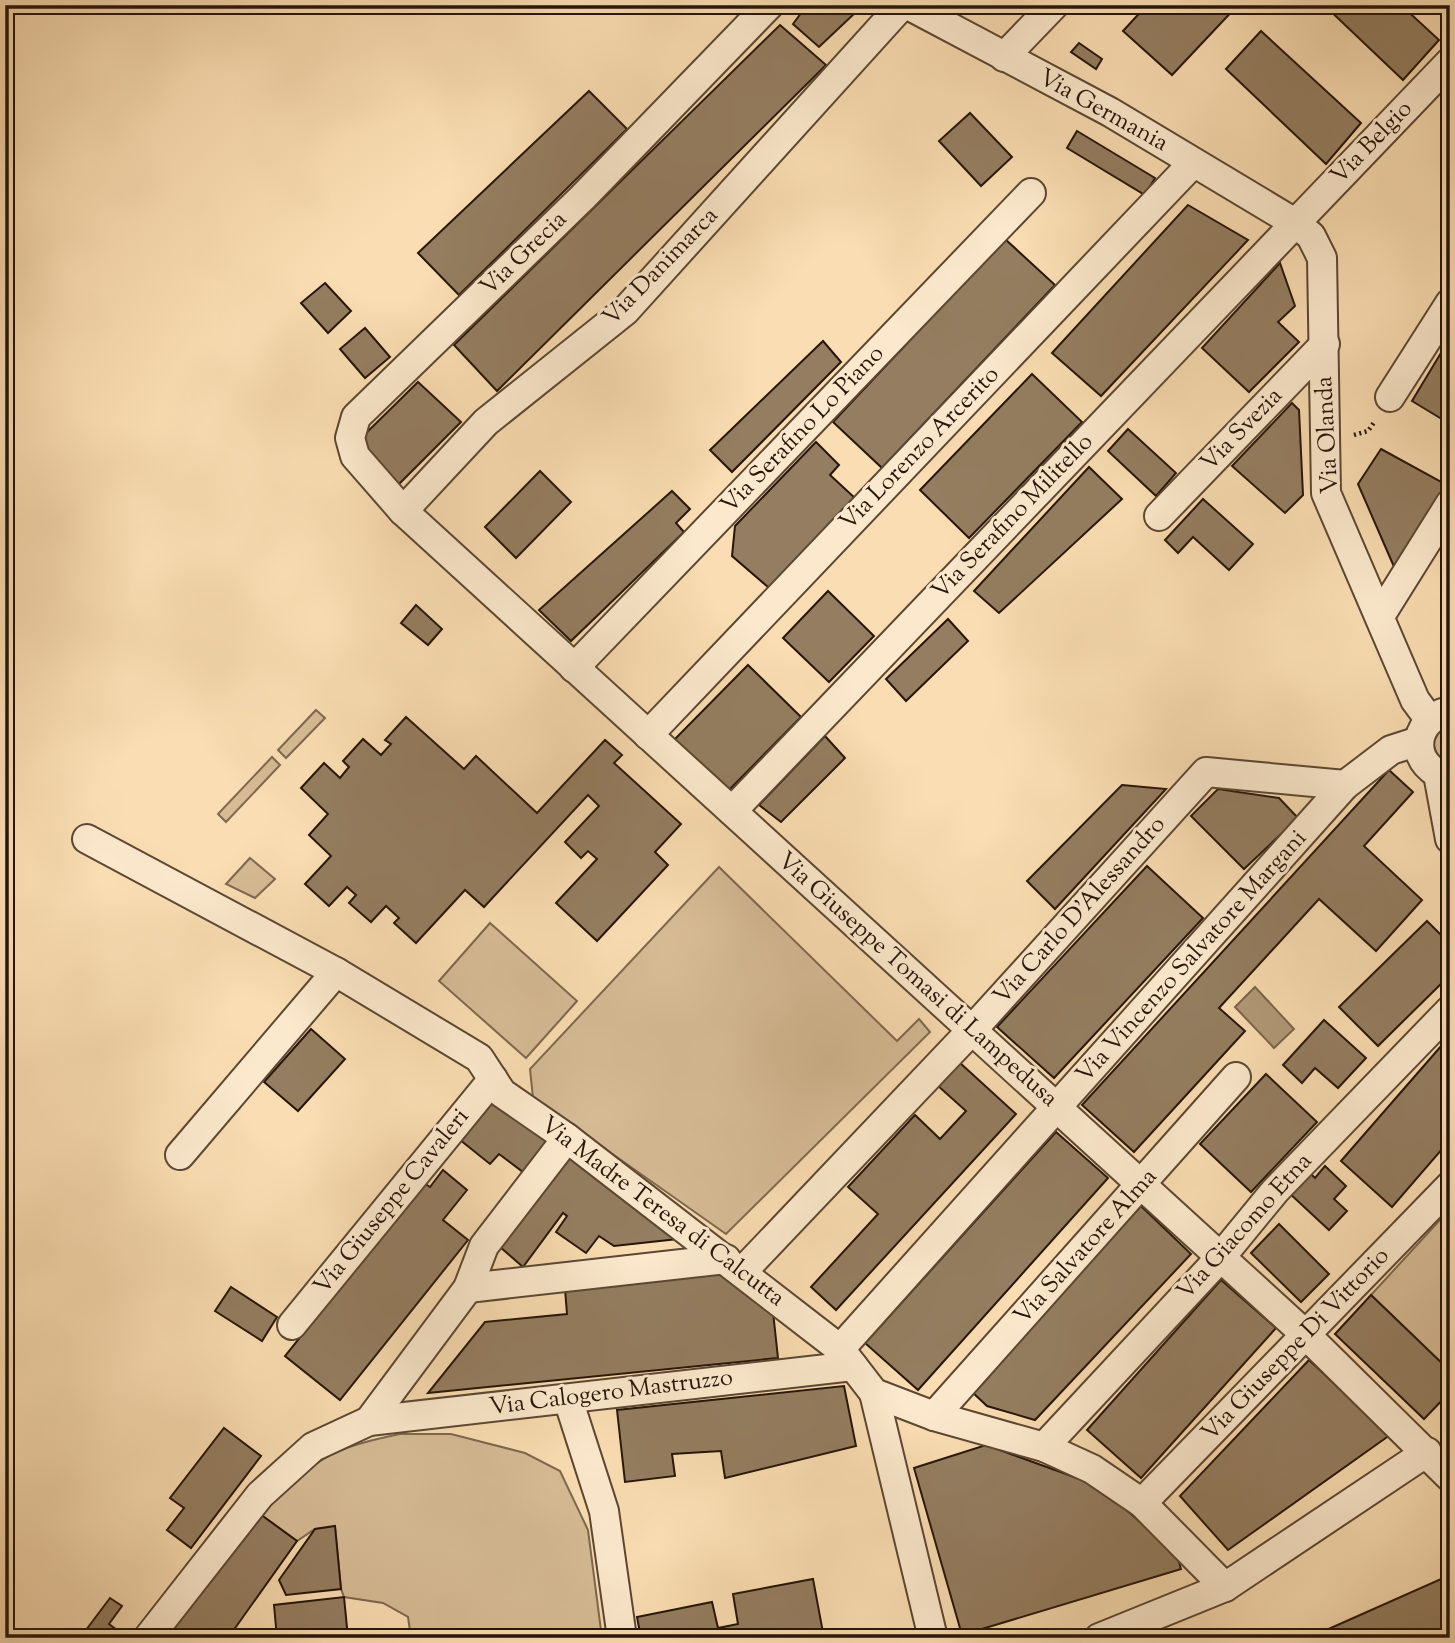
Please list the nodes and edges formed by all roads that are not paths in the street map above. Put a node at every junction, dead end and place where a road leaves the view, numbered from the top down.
1 (769, 5) edge
2 (902, 5) edge
3 (908, 5) edge
4 (1054, 5) edge
5 (1004, 57) junction
6 (1450, 62) edge
7 (1193, 163) junction
8 (1031, 193) dead end
9 (1294, 223) junction
10 (1450, 303) edge
11 (1325, 344) junction
12 (1390, 397) road end
13 (1450, 504) edge
14 (403, 512) junction
15 (1159, 516) dead end
16 (1380, 616) junction
17 (575, 668) junction
18 (1433, 724) edge
19 (648, 735) junction
20 (1446, 776) edge
21 (1345, 785) junction
22 (732, 811) junction
23 (87, 839) dead end
24 (1450, 839) edge
25 (336, 972) junction
26 (1450, 1010) edge
27 (972, 1030) junction
28 (1236, 1077) dead end
29 (492, 1079) junction
30 (1057, 1108) junction
31 (567, 1138) junction
32 (180, 1155) dead end
33 (1141, 1185) junction
34 (1450, 1186) edge
35 (1220, 1258) junction
36 (734, 1265) junction
37 (468, 1288) junction
38 (292, 1325) dead end
39 (1306, 1335) junction
40 (846, 1358) junction
41 (874, 1394) junction
42 (568, 1399) junction
43 (934, 1416) junction
44 (369, 1421) junction
45 (1044, 1447) junction
46 (1438, 1458) edge
47 (1450, 1477) edge
48 (1142, 1503) junction
49 (1225, 1587) junction
50 (148, 1638) edge
51 (622, 1638) edge
52 (933, 1638) edge
53 (1099, 1638) edge

1 - 14 street, Via Grecia
2 - 14 street, Via Danimarca
3 - 5 street, Via Germania
4 - 5 street
5 - 7 street, Via Germania
6 - 9 street, Via Belgio
7 - 9 street, Via Germania
7 - 19 street, Via Lorenzo Arcerito
8 - 17 street, Via Serafino Lo Piano
9 - 11 street, Via Olanda
9 - 22 street, Via Serafino Militello
10 - 12 street
11 - 15 street, Via Svezia
11 - 16 street, Via Olanda
13 - 16 street
14 - 17 street, Via Giuseppe Tomasi di Lampedusa
16 - 18 street, Via Olanda
17 - 19 street, Via Giuseppe Tomasi di Lampedusa
18 - 20 street, Via Olanda
18 - 21 street, Via Vincenzo Salvatore Margani
19 - 22 street, Via Giuseppe Tomasi di Lampedusa
20 - 24 street
21 - 27 street, Via Carlo D'Alessandro
21 - 30 street, Via Vincenzo Salvatore Margani
22 - 27 street, Via Giuseppe Tomasi di Lampedusa
23 - 25 street, Via Madre Teresa di Calcutta
25 - 29 street, Via Madre Teresa di Calcutta
25 - 32 street
26 - 35 street, Via Giacomo Etna
27 - 30 street, Via Giuseppe Tomasi di Lampedusa
27 - 36 street, Via Carlo D'Alessandro
28 - 33 street, Via Salvatore Alma
29 - 31 street, Via Madre Teresa di Calcutta
29 - 38 street, Via Giuseppe Cavaleri
30 - 33 street, Via Giuseppe Tomasi di Lampedusa
30 - 40 street, Via Vincenzo Salvatore Margani
31 - 36 street, Via Madre Teresa di Calcutta
31 - 37 street
33 - 35 street, Via Giuseppe Tomasi di Lampedusa
33 - 43 street, Via Salvatore Alma
34 - 39 street, Via Giuseppe Di Vittorio
35 - 39 street, Via Giuseppe Tomasi di Lampedusa
35 - 45 street, Via Giacomo Etna
36 - 37 street
36 - 40 street, Via Madre Teresa di Calcutta
37 - 44 street
39 - 46 street, Via Giuseppe Tomasi di Lampedusa
39 - 48 street, Via Giuseppe Di Vittorio
40 - 41 street, Via Madre Teresa di Calcutta
40 - 42 street, Via Calogero Mastruzzo
41 - 43 street
41 - 52 street
42 - 44 street, Via Calogero Mastruzzo
42 - 51 street
43 - 45 street
44 - 50 street
45 - 48 street
46 - 47 street, Via Giuseppe Tomasi di Lampedusa
46 - 49 street
48 - 49 street
49 - 53 street

